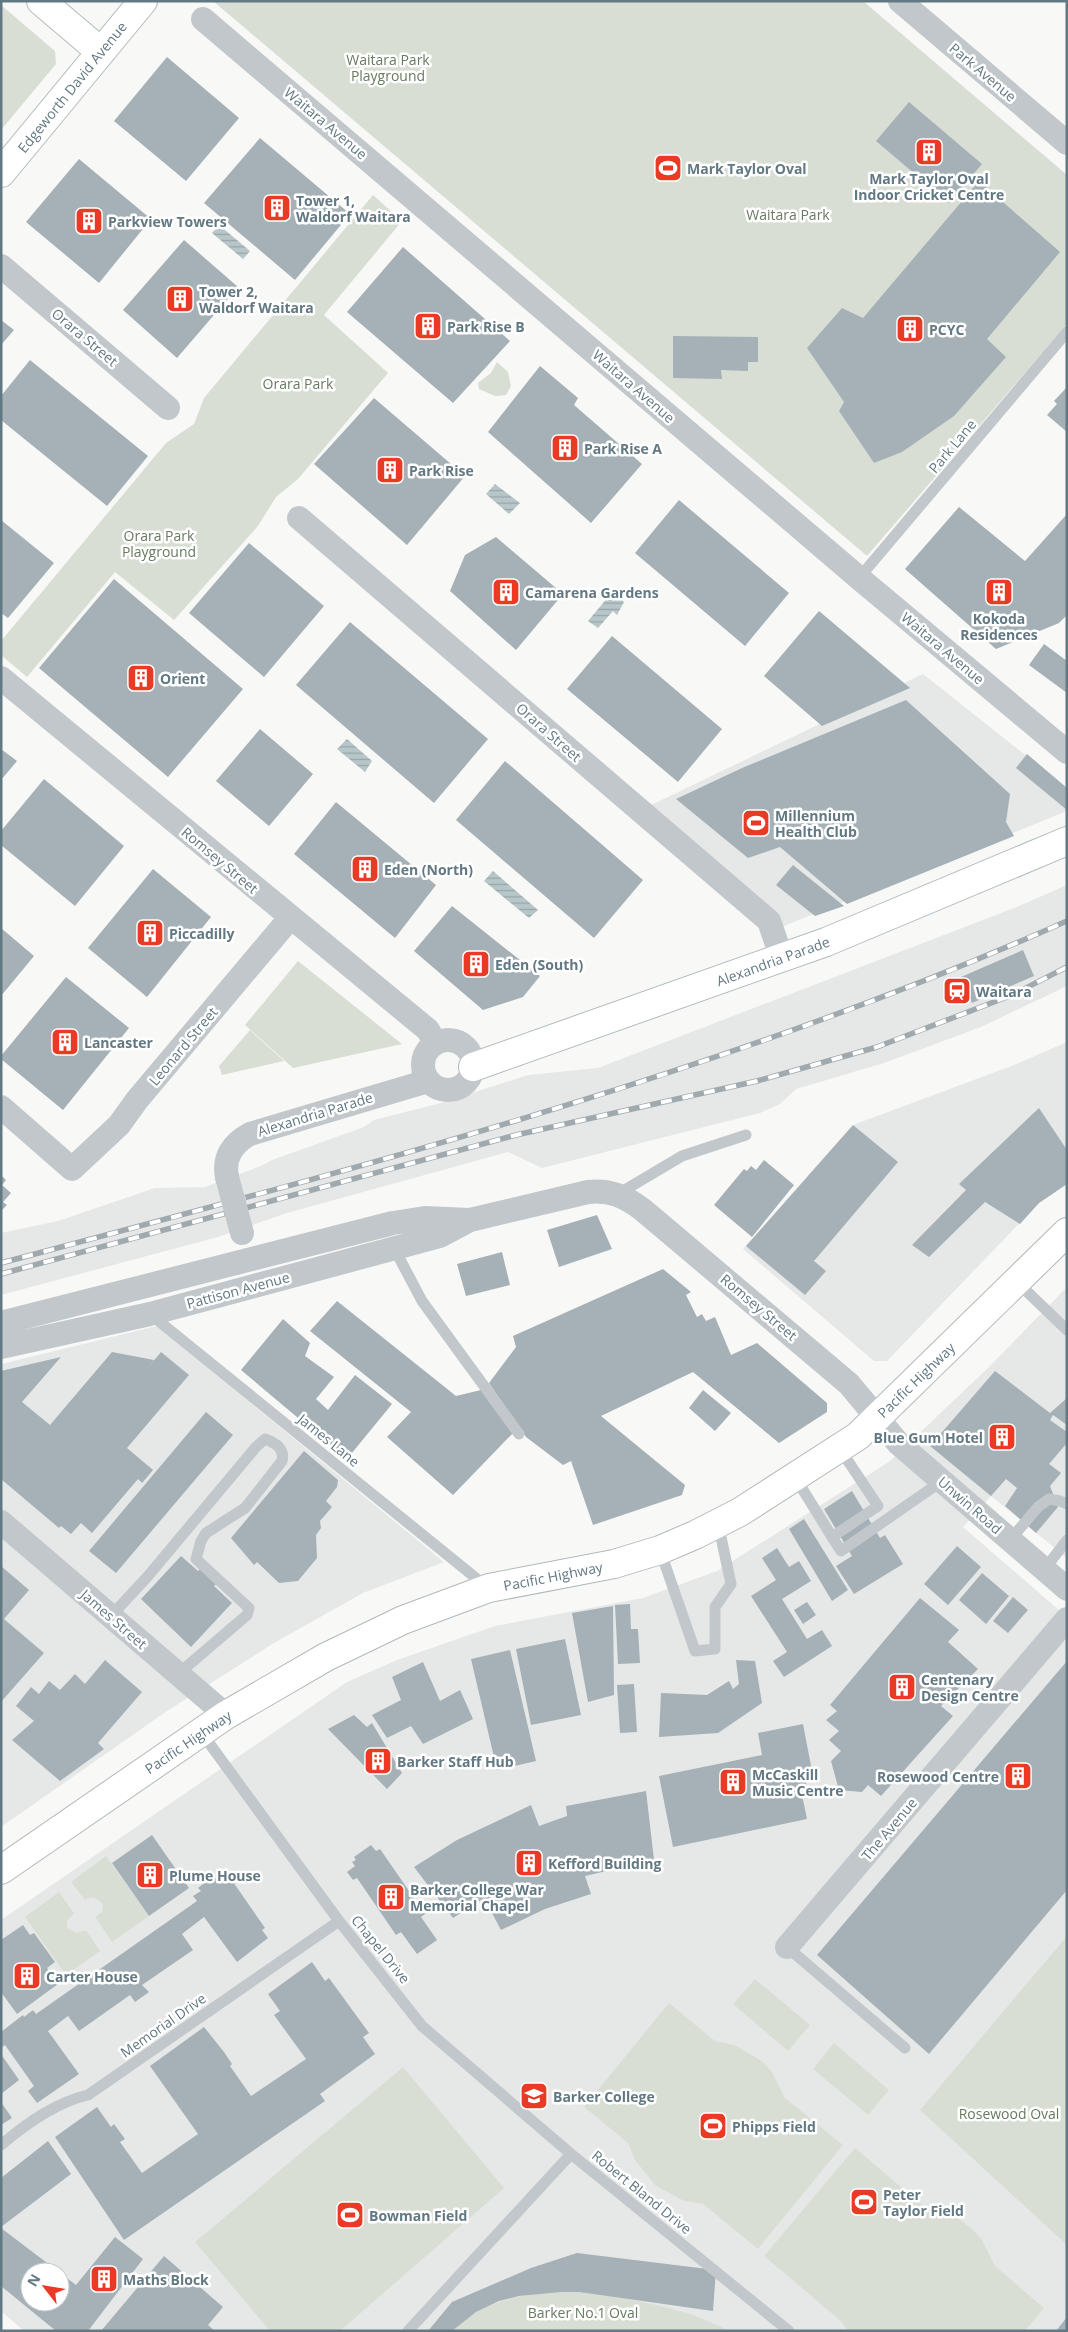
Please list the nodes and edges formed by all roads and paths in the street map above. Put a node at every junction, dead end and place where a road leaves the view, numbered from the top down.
1 (42, 1) edge
2 (143, 1) edge
3 (900, 1) edge
4 (203, 19) dead end
5 (100, 52) junction
6 (1067, 143) edge
7 (1, 173) edge
8 (1, 266) edge
9 (1067, 332) edge
10 (168, 408) dead end
11 (299, 518) dead end
12 (859, 578) junction
13 (1, 678) edge
14 (1067, 752) edge
15 (1067, 841) edge
16 (290, 918) junction
17 (782, 958) junction
18 (435, 1043) junction
19 (473, 1067) junction
20 (428, 1081) junction
21 (1, 1108) edge
22 (746, 1135) dead end
23 (626, 1199) junction
24 (470, 1220) junction
25 (1067, 1232) edge
26 (394, 1248) junction
27 (249, 1260) junction
28 (1016, 1281) junction
29 (150, 1314) junction
30 (1, 1323) edge
31 (1067, 1330) edge
32 (1, 1347) edge
33 (878, 1418) junction
34 (519, 1434) dead end
35 (840, 1449) junction
36 (795, 1477) junction
37 (942, 1482) junction
38 (1067, 1504) edge
39 (878, 1506) junction
40 (886, 1520) junction
41 (1, 1522) edge
42 (718, 1523) junction
43 (832, 1537) junction
44 (1010, 1540) junction
45 (1067, 1540) edge
46 (660, 1550) junction
47 (1044, 1570) junction
48 (489, 1588) junction
49 (1067, 1589) edge
50 (110, 1616) junction
51 (1067, 1619) edge
52 (178, 1674) junction
53 (226, 1715) junction
54 (201, 1732) junction
55 (1, 1870) edge
56 (339, 1922) junction
57 (787, 1947) joint
58 (905, 2048) dead end
59 (1, 2145) edge
60 (571, 2154) junction
61 (408, 2331) edge
62 (788, 2331) edge

1 - 5 main road
2 - 5 main road, Edgeworth David Avenue
3 - 6 street, Park Avenue
4 - 12 street, Waitara Avenue
5 - 7 main road, Edgeworth David Avenue
8 - 10 street, Orara Street
9 - 12 lane, Park Lane
11 - 17 street, Orara Street
12 - 14 street, Waitara Avenue
13 - 16 street, Romsey Street
15 - 17 main road, Alexandria Parade
16 - 18 street, Romsey Street
16 - 21 street, Leonard Street
17 - 19 main road, Alexandria Parade
18 - 19 street
18 - 20 street
19 - 20 street
20 - 27 street, Alexandria Parade, bridge
22 - 23 lane
23 - 24 street, Pattison Avenue
23 - 33 street, Romsey Street
24 - 26 street, Pattison Avenue
24 - 27 street, Pattison Avenue
25 - 28 main road, Pacific Highway
26 - 29 street, Pattison Avenue
26 - 34 lane
27 - 30 street, Pattison Avenue
28 - 31 lane
28 - 33 main road, Pacific Highway
29 - 32 street, Pattison Avenue
29 - 48 lane, James Lane
33 - 35 main road, Pacific Highway
33 - 37 street, Unwin Road
35 - 36 main road, Pacific Highway
35 - 39 lane
36 - 42 main road, Pacific Highway
36 - 43 lane
37 - 40 lane
37 - 44 street, Unwin Road
38 - 44 lane
39 - 40 lane
39 - 43 lane
40 - 43 lane
41 - 50 street, James Street
42 - 46 main road, Pacific Highway
42 - 46 lane
44 - 47 street, Unwin Road
45 - 47 lane
46 - 48 main road, Pacific Highway
47 - 49 street, Unwin Road
48 - 53 main road, Pacific Highway
50 - 52 street, James Street
50 - 52 lane
51 - 57 street, The Avenue
52 - 53 street, James Street
53 - 54 main road, Pacific Highway
54 - 55 main road, Pacific Highway
54 - 56 lane, Chapel Drive
56 - 59 lane, Memorial Drive
56 - 60 lane, Chapel Drive
57 - 58 lane
60 - 61 lane, Robert Bland Drive
60 - 62 lane, Robert Bland Drive

